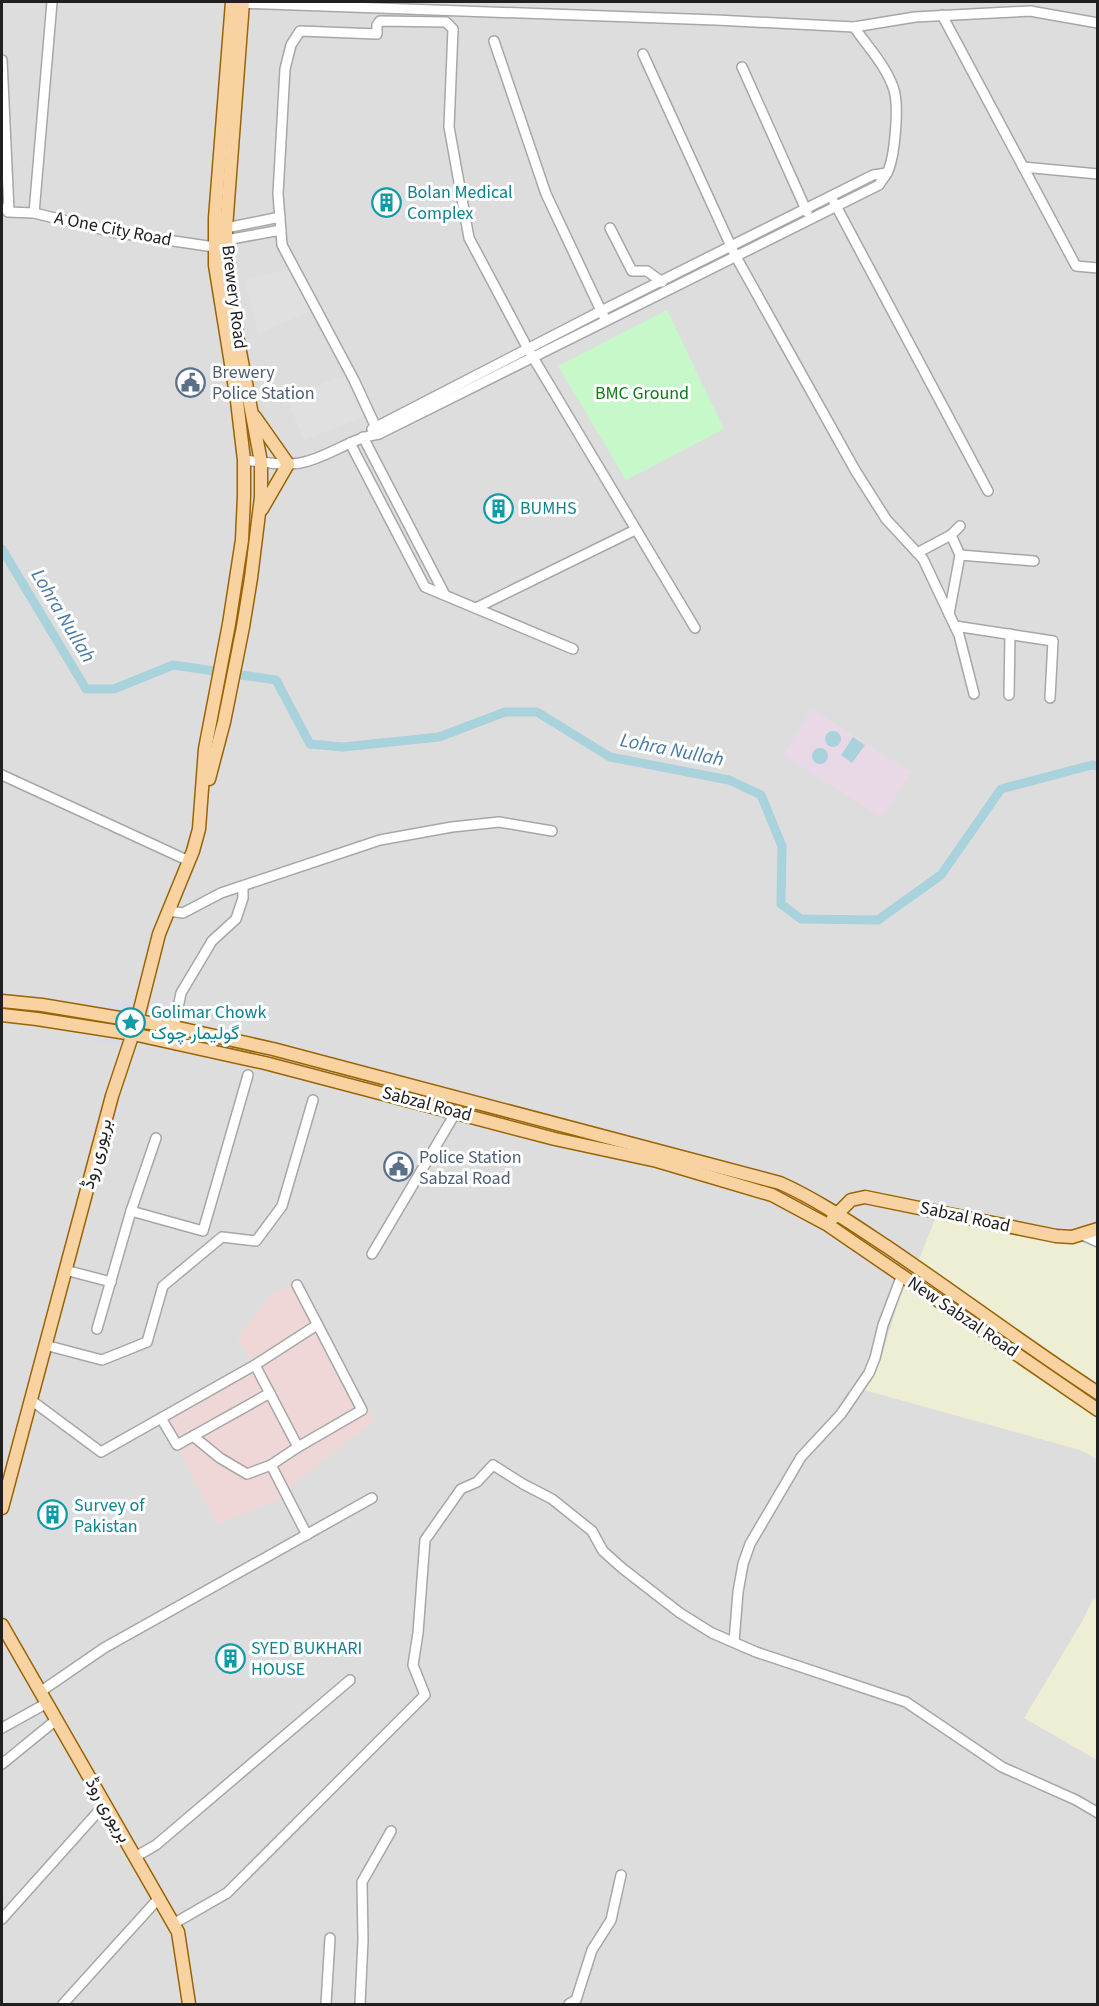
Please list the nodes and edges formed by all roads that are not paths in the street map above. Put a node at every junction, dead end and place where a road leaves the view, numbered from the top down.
1 (52, 2) edge
2 (238, 2) edge
3 (942, 15) junction
4 (1098, 23) edge
5 (854, 27) junction
6 (494, 41) dead end
7 (643, 54) dead end
8 (2, 60) edge
9 (742, 67) dead end
10 (1023, 167) junction
11 (887, 173) junction
12 (1098, 174) edge
13 (830, 197) junction
14 (836, 206) junction
15 (5, 210) edge
16 (34, 213) junction
17 (808, 214) junction
18 (280, 217) junction
19 (610, 228) dead end
20 (281, 230) junction
21 (223, 241) junction
22 (733, 251) junction
23 (1098, 268) edge
24 (662, 282) junction
25 (603, 316) junction
26 (530, 354) junction
27 (252, 412) junction
28 (377, 430) junction
29 (364, 436) junction
30 (350, 443) junction
31 (244, 460) junction
32 (261, 462) junction
33 (288, 464) junction
34 (988, 491) dead end
35 (260, 512) junction
36 (960, 526) dead end
37 (635, 530) junction
38 (951, 535) junction
39 (917, 553) junction
40 (960, 555) junction
41 (1034, 561) dead end
42 (445, 595) junction
43 (476, 608) junction
44 (950, 614) junction
45 (955, 626) junction
46 (695, 628) dead end
47 (1010, 634) junction
48 (573, 649) dead end
49 (974, 694) dead end
50 (1009, 695) dead end
51 (1050, 698) dead end
52 (2, 775) edge
53 (202, 804) junction
54 (552, 831) dead end
55 (189, 861) junction
56 (243, 886) junction
57 (169, 911) junction
58 (2, 1001) edge
59 (2, 1015) edge
60 (137, 1021) junction
61 (174, 1027) junction
62 (133, 1034) junction
63 (248, 1075) dead end
64 (433, 1091) junction
65 (313, 1100) dead end
66 (430, 1105) junction
67 (456, 1112) junction
68 (156, 1138) dead end
69 (131, 1211) junction
70 (836, 1213) junction
71 (828, 1225) junction
72 (1098, 1228) edge
73 (1080, 1234) junction
74 (1098, 1242) edge
75 (372, 1254) dead end
76 (65, 1270) junction
77 (902, 1275) junction
78 (111, 1282) junction
79 (297, 1285) dead end
80 (317, 1325) junction
81 (97, 1329) dead end
82 (45, 1345) junction
83 (255, 1365) junction
84 (270, 1393) junction
85 (1098, 1393) edge
86 (31, 1400) junction
87 (1098, 1410) edge
88 (161, 1418) junction
89 (194, 1436) junction
90 (298, 1446) junction
91 (271, 1465) junction
92 (372, 1498) dead end
93 (2, 1508) edge
94 (307, 1534) junction
95 (2, 1625) edge
96 (734, 1642) junction
97 (350, 1680) dead end
98 (44, 1698) junction
99 (56, 1720) junction
100 (2, 1728) edge
101 (2, 1761) edge
102 (105, 1804) junction
103 (1098, 1813) edge
104 (391, 1831) dead end
105 (135, 1857) junction
106 (621, 1875) dead end
107 (159, 1898) junction
108 (2, 1919) edge
109 (173, 1924) junction
110 (330, 1938) dead end
111 (63, 2004) edge
112 (189, 2004) edge
113 (326, 2004) edge
114 (360, 2004) edge
115 (569, 2004) edge

1 - 16 street
2 - 5 street
2 - 21 main road, Brewery Road
2 - 21 main road, Brewery Road
3 - 4 street
3 - 5 street
3 - 10 street
5 - 11 street
6 - 25 street
7 - 22 street
8 - 15 street
9 - 17 street
10 - 12 street
10 - 23 street
11 - 13 street
11 - 14 street
13 - 14 street
13 - 17 street
14 - 17 street
14 - 34 street
15 - 16 street, A One City Road
16 - 21 street, A One City Road
17 - 22 street
18 - 20 street
18 - 21 street
18 - 26 street
19 - 24 street
20 - 21 street
20 - 28 street
21 - 27 main road, Brewery Road
21 - 31 main road, Brewery Road
22 - 24 street
22 - 25 street
22 - 39 street
24 - 25 street
25 - 26 street
26 - 28 street
26 - 37 street
27 - 32 main road, Brewery Road
27 - 33 main road
28 - 29 street
29 - 30 street
29 - 42 street
30 - 33 street
30 - 42 street
31 - 32 street
31 - 53 main road, Brewery Road
32 - 33 street
32 - 35 main road, Brewery Road
33 - 35 main road
35 - 53 main road, Brewery Road
36 - 38 street
37 - 43 street
37 - 46 street
38 - 39 street
38 - 40 street
39 - 44 street
40 - 41 street
40 - 44 street
42 - 43 street
43 - 48 street
44 - 45 street
45 - 47 street
45 - 49 street
47 - 50 street
47 - 51 street
52 - 55 street
53 - 55 main road, بریوری روڈ
54 - 56 street
55 - 57 main road, بریوری روڈ
56 - 57 street
56 - 61 street
57 - 60 main road, بریوری روڈ
58 - 60 main road, Sabzal Road
59 - 62 main road, Sabzal Road
60 - 61 main road, Sabzal Road
60 - 62 main road, بریوری روڈ
61 - 64 main road, Sabzal Road
62 - 66 main road, Sabzal Road
62 - 76 main road, بریوری روڈ
63 - 69 street
64 - 66 main road
64 - 70 main road, Sabzal Road
65 - 82 street
66 - 67 main road, Sabzal Road
67 - 71 main road, Sabzal Road
67 - 75 street
68 - 69 street
69 - 78 street
70 - 71 main road, Sabzal Road
70 - 73 main road, Sabzal Road
70 - 85 main road, New Sabzal Road
71 - 77 main road, New Sabzal Road
72 - 73 main road, Sabzal Road
73 - 74 street
76 - 78 street
76 - 82 main road, بریوری روڈ
77 - 87 main road, New Sabzal Road
77 - 96 street
78 - 81 street
79 - 80 street
80 - 83 street
80 - 90 street
82 - 86 main road, بریوری روڈ
83 - 84 street
83 - 88 street
84 - 89 street
84 - 90 street
86 - 88 street
86 - 93 main road, بریوری روڈ
88 - 89 street
89 - 91 street
90 - 91 street
91 - 94 street
92 - 94 street
94 - 98 street
95 - 98 main road, بریوری روڈ
96 - 103 street
96 - 109 street
97 - 105 street
98 - 99 main road, بریوری روڈ
98 - 100 street
99 - 101 street
99 - 102 main road, بریوری روڈ
102 - 105 main road, بریوری روڈ
102 - 108 street
104 - 114 street
105 - 107 main road, بریوری روڈ
106 - 115 street
107 - 109 main road, بریوری روڈ
107 - 111 street
109 - 112 main road, بریوری روڈ
110 - 113 street

